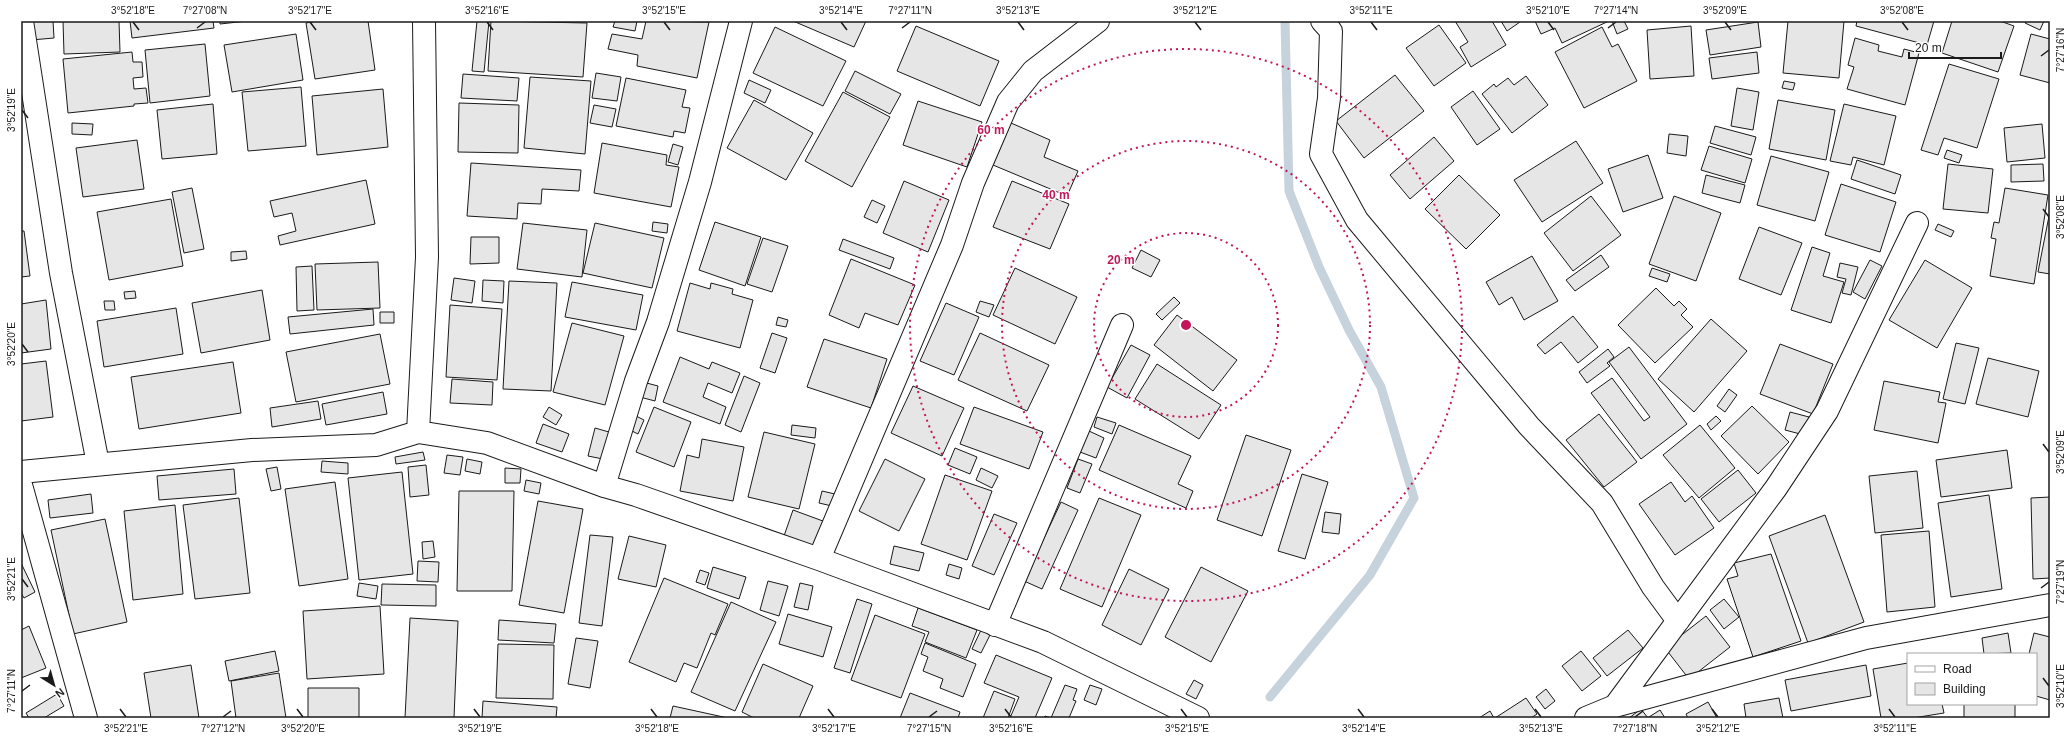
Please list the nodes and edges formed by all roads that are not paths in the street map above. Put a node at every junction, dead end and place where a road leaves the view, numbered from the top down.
1 (22, 21) edge
2 (424, 21) edge
3 (741, 21) edge
4 (1098, 21) edge
5 (1322, 21) edge
6 (1917, 223) dead end
7 (1122, 325) dead end
8 (418, 432) junction
9 (98, 464) junction
10 (21, 472) edge
11 (21, 485) edge
12 (604, 486) junction
13 (819, 559) junction
14 (2050, 605) edge
15 (1678, 621) junction
16 (995, 625) junction
17 (1615, 706) junction
18 (86, 718) edge
19 (1198, 718) edge
20 (1586, 718) edge

1 - 9 street
2 - 8 street
3 - 12 street
4 - 13 street
5 - 15 street
6 - 15 street
7 - 16 street
8 - 9 street
8 - 12 street
9 - 10 street
11 - 18 street
12 - 13 street
13 - 16 street
14 - 17 street
15 - 17 street
16 - 19 street
17 - 20 street

